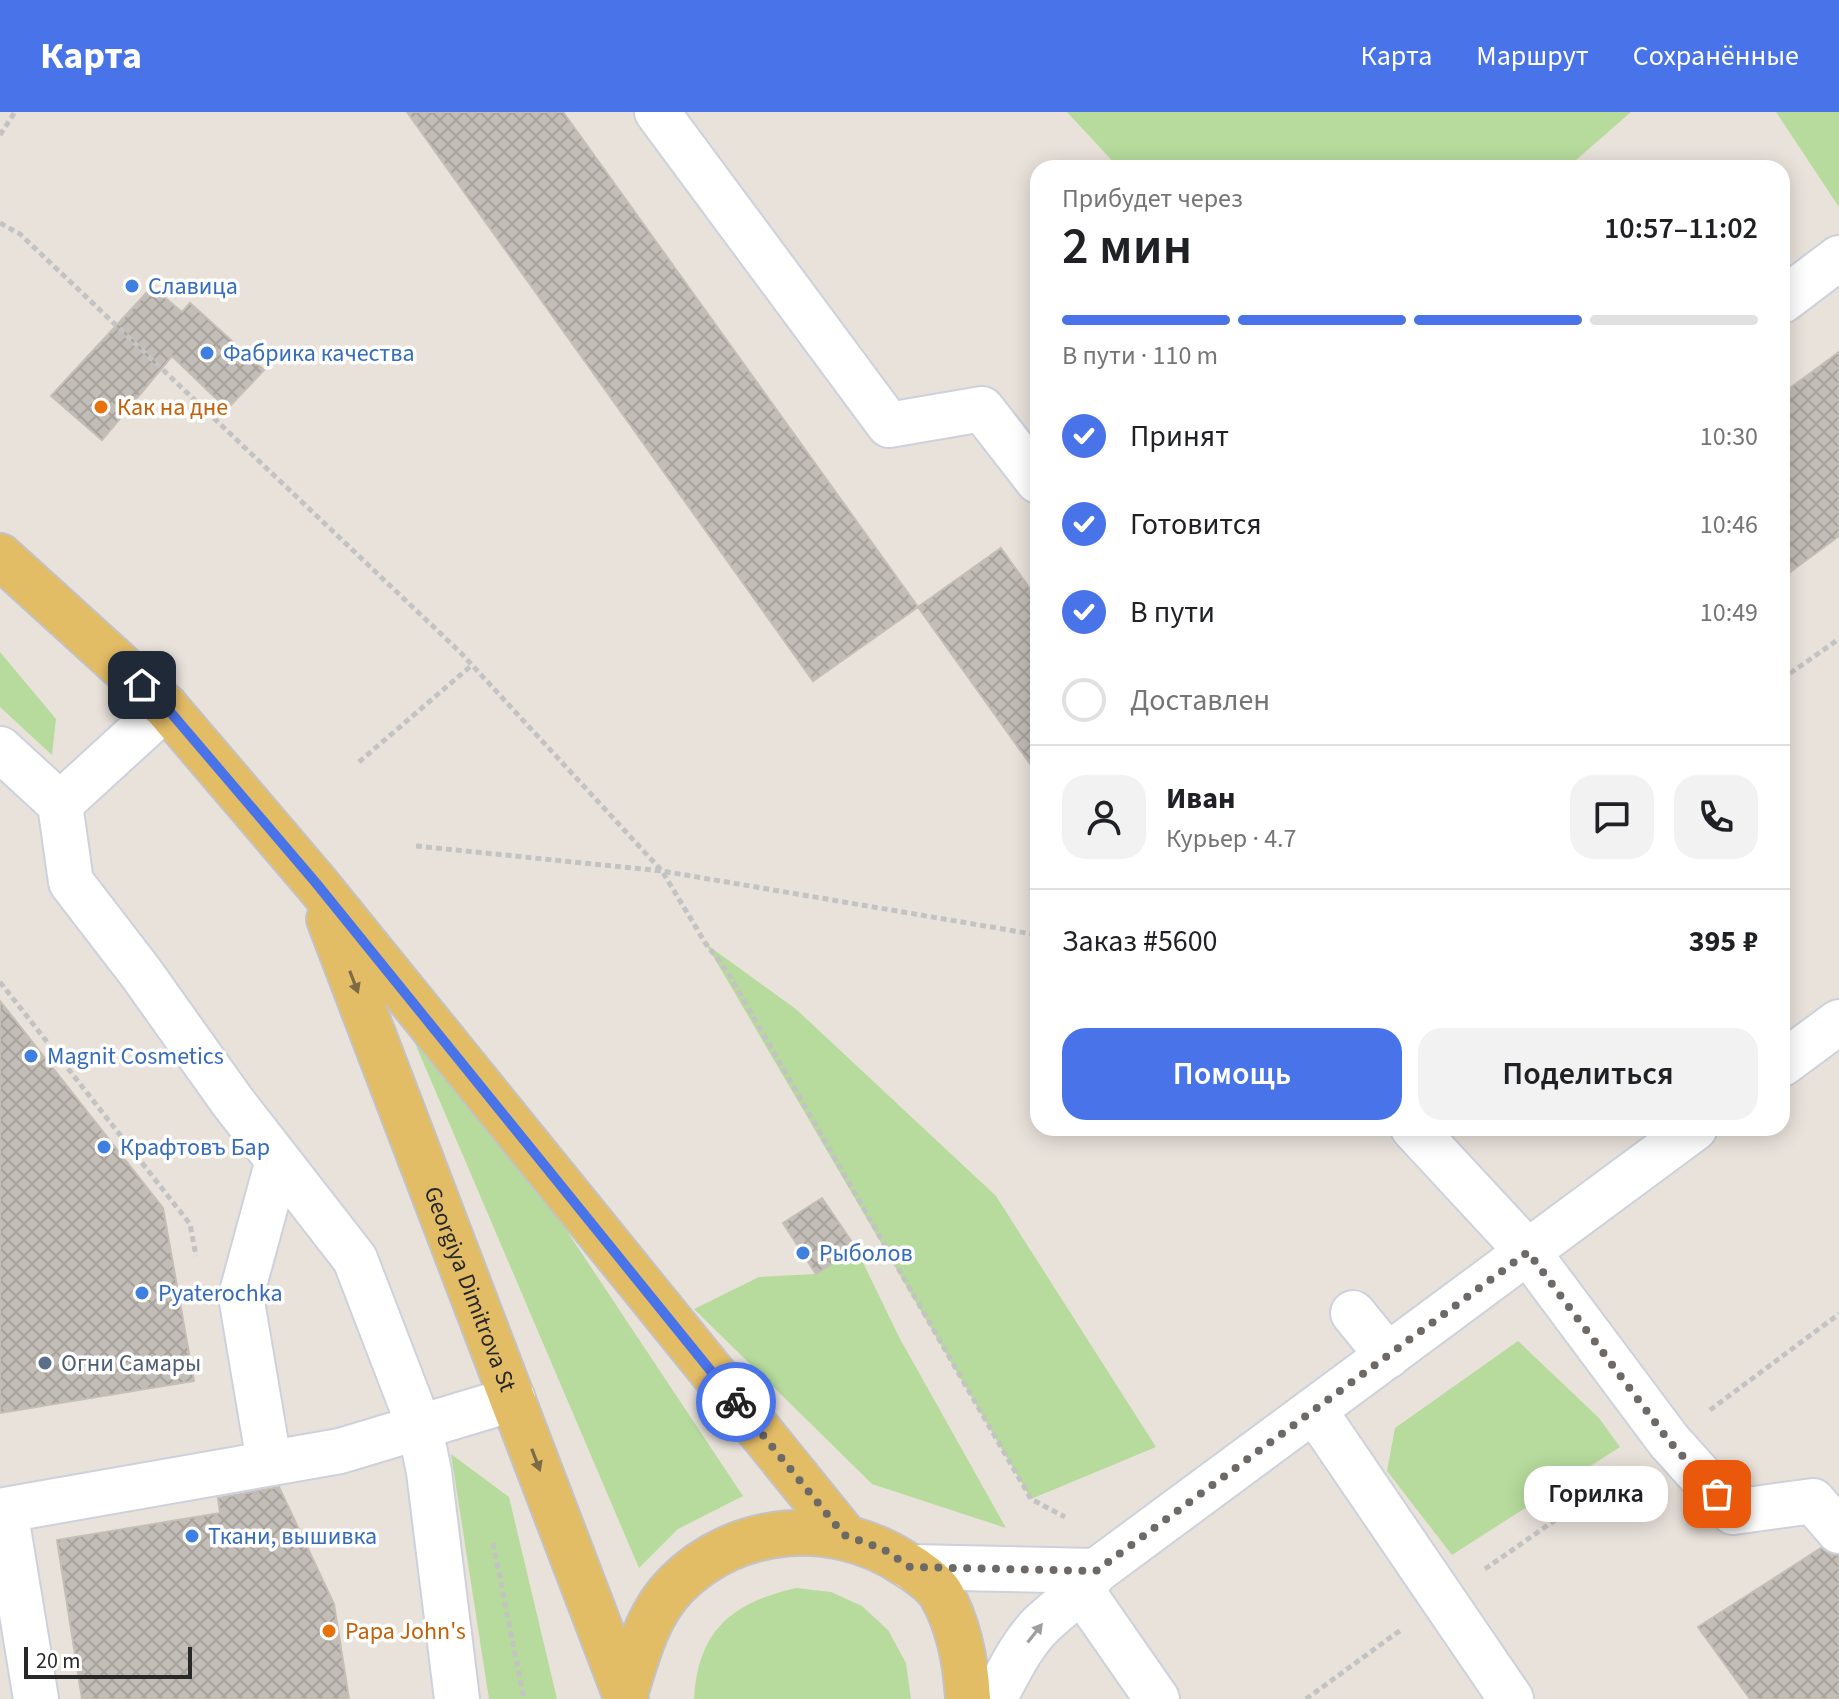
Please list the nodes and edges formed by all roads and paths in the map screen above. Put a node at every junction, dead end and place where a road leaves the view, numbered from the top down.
1 (15, 112) edge
2 (657, 112) edge
3 (0, 135) edge
4 (0, 223) edge
5 (1839, 258) edge
6 (1790, 295) edge
7 (1030, 471) edge
8 (0, 556) edge
9 (1839, 639) edge
10 (472, 665) junction
11 (1790, 673) edge
12 (166, 707) junction
13 (0, 749) edge
14 (359, 762) dead end
15 (60, 804) junction
16 (416, 846) dead end
17 (662, 871) junction
18 (316, 883) junction
19 (1030, 934) edge
20 (1839, 1022) edge
21 (1790, 1058) edge
22 (1420, 1136) edge
23 (1684, 1136) edge
24 (278, 1160) junction
25 (1528, 1252) junction
26 (1353, 1313) dead end
27 (1839, 1314) edge
28 (1388, 1356) junction
29 (513, 1399) junction
30 (1314, 1410) junction
31 (420, 1428) junction
32 (1669, 1441) junction
33 (269, 1462) junction
34 (1031, 1499) dead end
35 (3, 1513) edge
36 (1839, 1531) edge
37 (844, 1535) junction
38 (910, 1567) junction
39 (1089, 1581) junction
40 (1443, 1598) junction
41 (625, 1696) edge
42 (36, 1699) edge
43 (457, 1699) edge
44 (968, 1699) edge
45 (994, 1699) edge
46 (1157, 1699) edge
47 (1306, 1699) edge
48 (1511, 1699) edge

1 - 3 path
2 - 7 street
4 - 10 path
5 - 6 street
8 - 12 main road, Georgiya Dimitrova St
9 - 11 path
10 - 14 path
10 - 17 path
12 - 15 street
12 - 18 main road, Georgiya Dimitrova St
13 - 15 street
15 - 24 street
16 - 17 path
17 - 19 path
17 - 34 path
18 -> 29 main road, Georgiya Dimitrova St
18 - 37 main road, Georgiya Dimitrova St
20 - 21 street
22 - 25 street
23 - 25 street
24 - 31 street
24 - 33 street
25 - 28 street
25 - 32 street
26 - 28 street
27 - 32 path
28 - 30 street
29 - 31 street
29 -> 41 main road, Georgiya Dimitrova St
30 - 39 street
30 - 40 street
31 - 33 street
31 - 43 street
32 - 36 street
32 - 40 path
33 - 35 street
35 - 42 street
37 - 38 main road
37 - 41 main road
38 - 39 street
38 - 44 main road
45 -> 39 street
39 - 46 street
40 - 47 path
40 - 48 street

